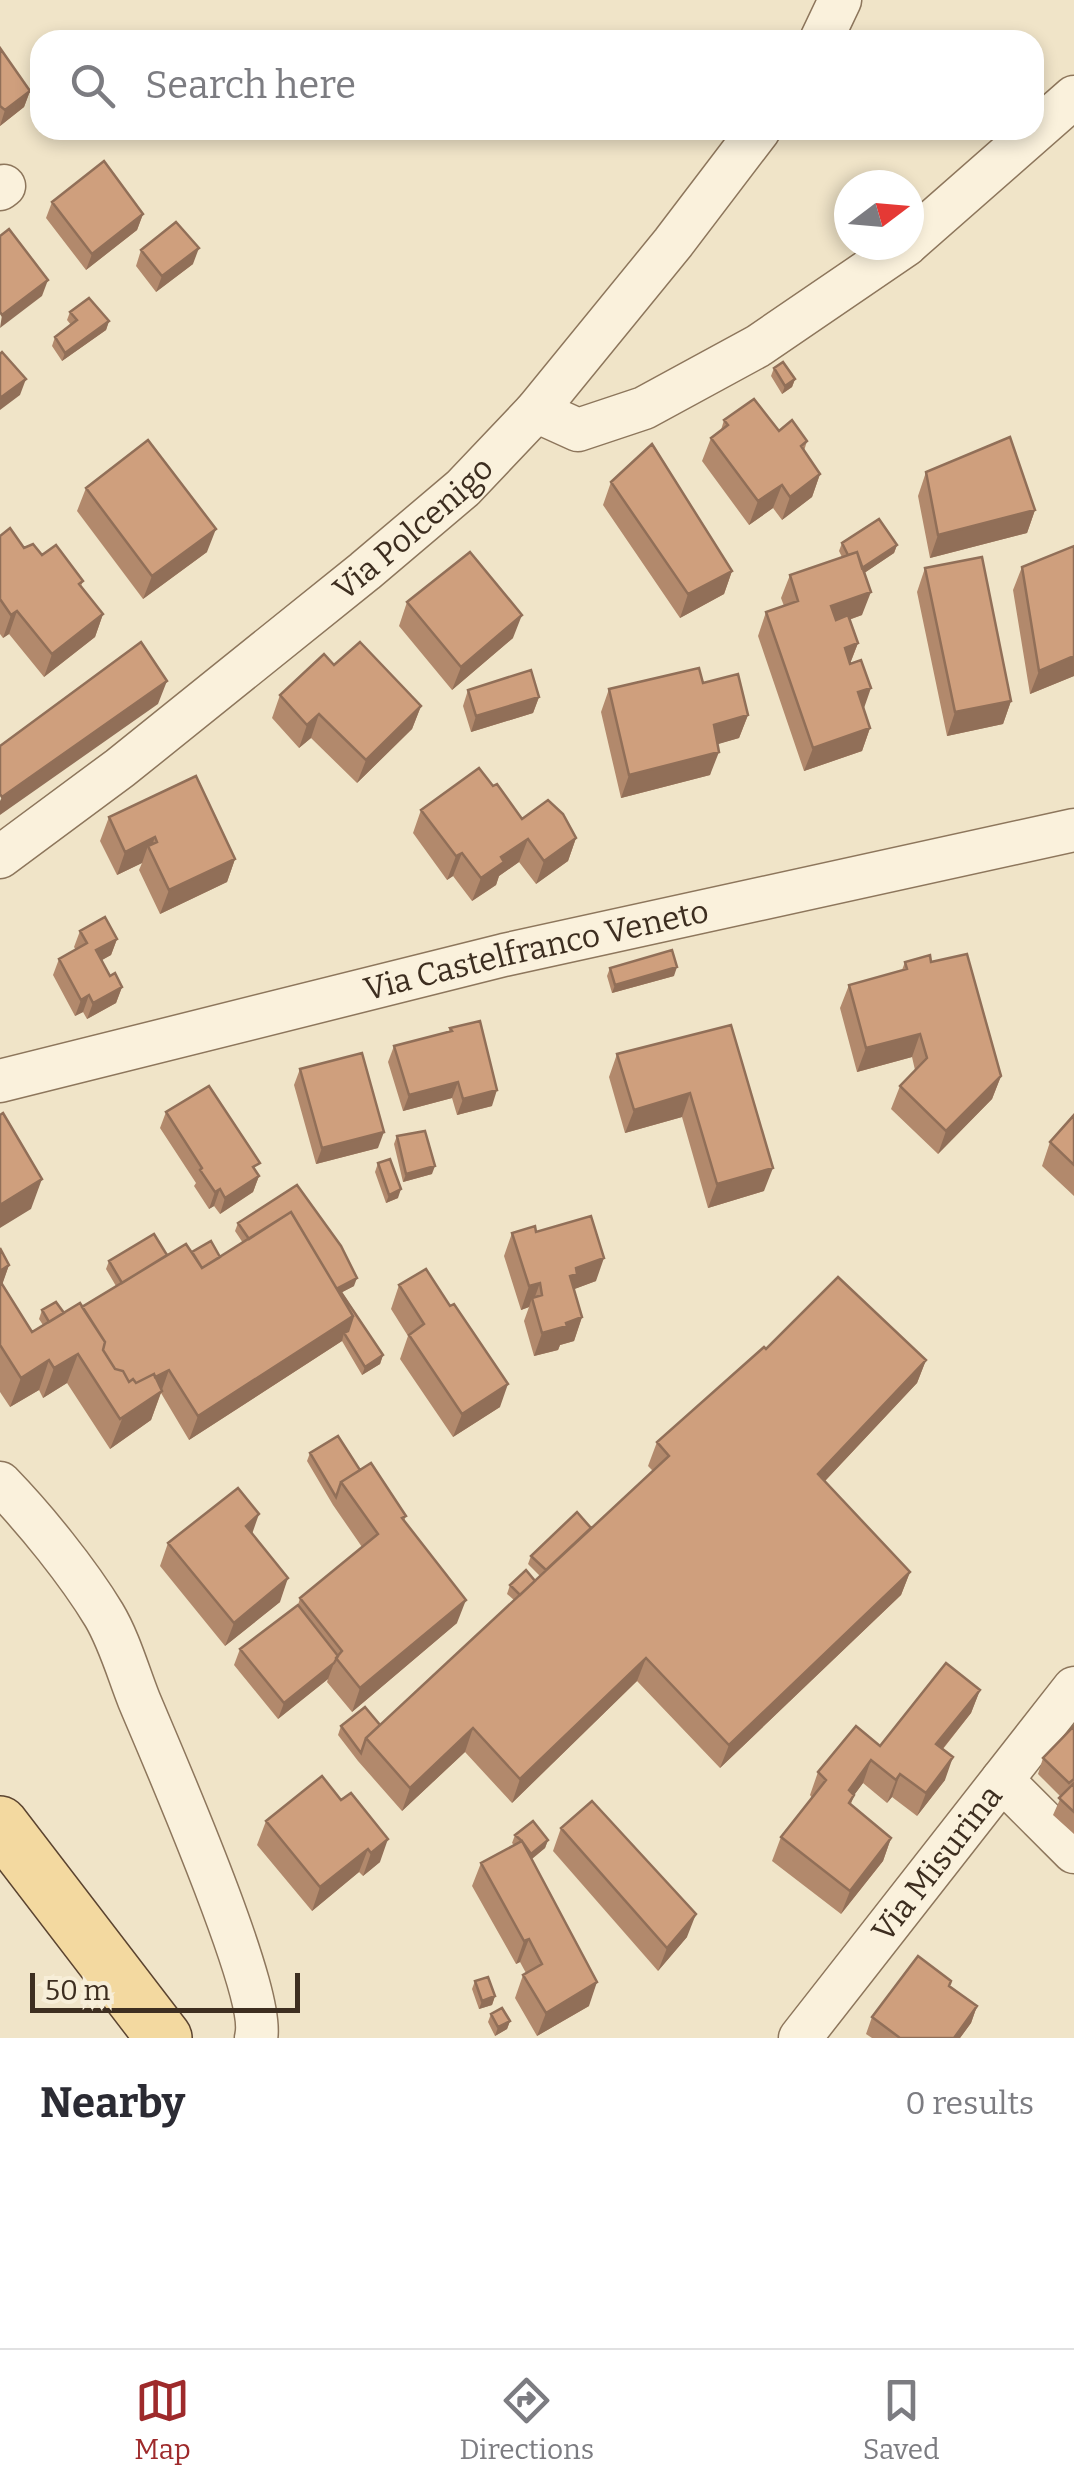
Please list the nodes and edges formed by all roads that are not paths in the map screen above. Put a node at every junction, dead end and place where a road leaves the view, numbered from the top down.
1 (840, 0) edge
2 (826, 30) edge
3 (1074, 97) edge
4 (1044, 123) edge
5 (750, 140) edge
6 (1025, 140) edge
7 (924, 229) edge
8 (884, 260) edge
9 (536, 411) junction
10 (1074, 830) edge
11 (0, 857) edge
12 (0, 1081) edge
13 (0, 1482) edge
14 (1074, 1688) edge
15 (1002, 1780) junction
16 (0, 1824) edge
17 (1074, 1852) edge
18 (164, 2038) edge
19 (256, 2038) edge
20 (800, 2038) edge

1 - 2 street
3 - 4 street
5 - 9 street, Via Polcenigo
6 - 7 street
8 - 9 street
9 - 11 street, Via Polcenigo
10 - 12 street, Via Castelfranco Veneto
13 - 19 street
14 - 15 street, Via Misurina
15 - 17 street
15 - 20 street, Via Misurina
16 - 18 main road

